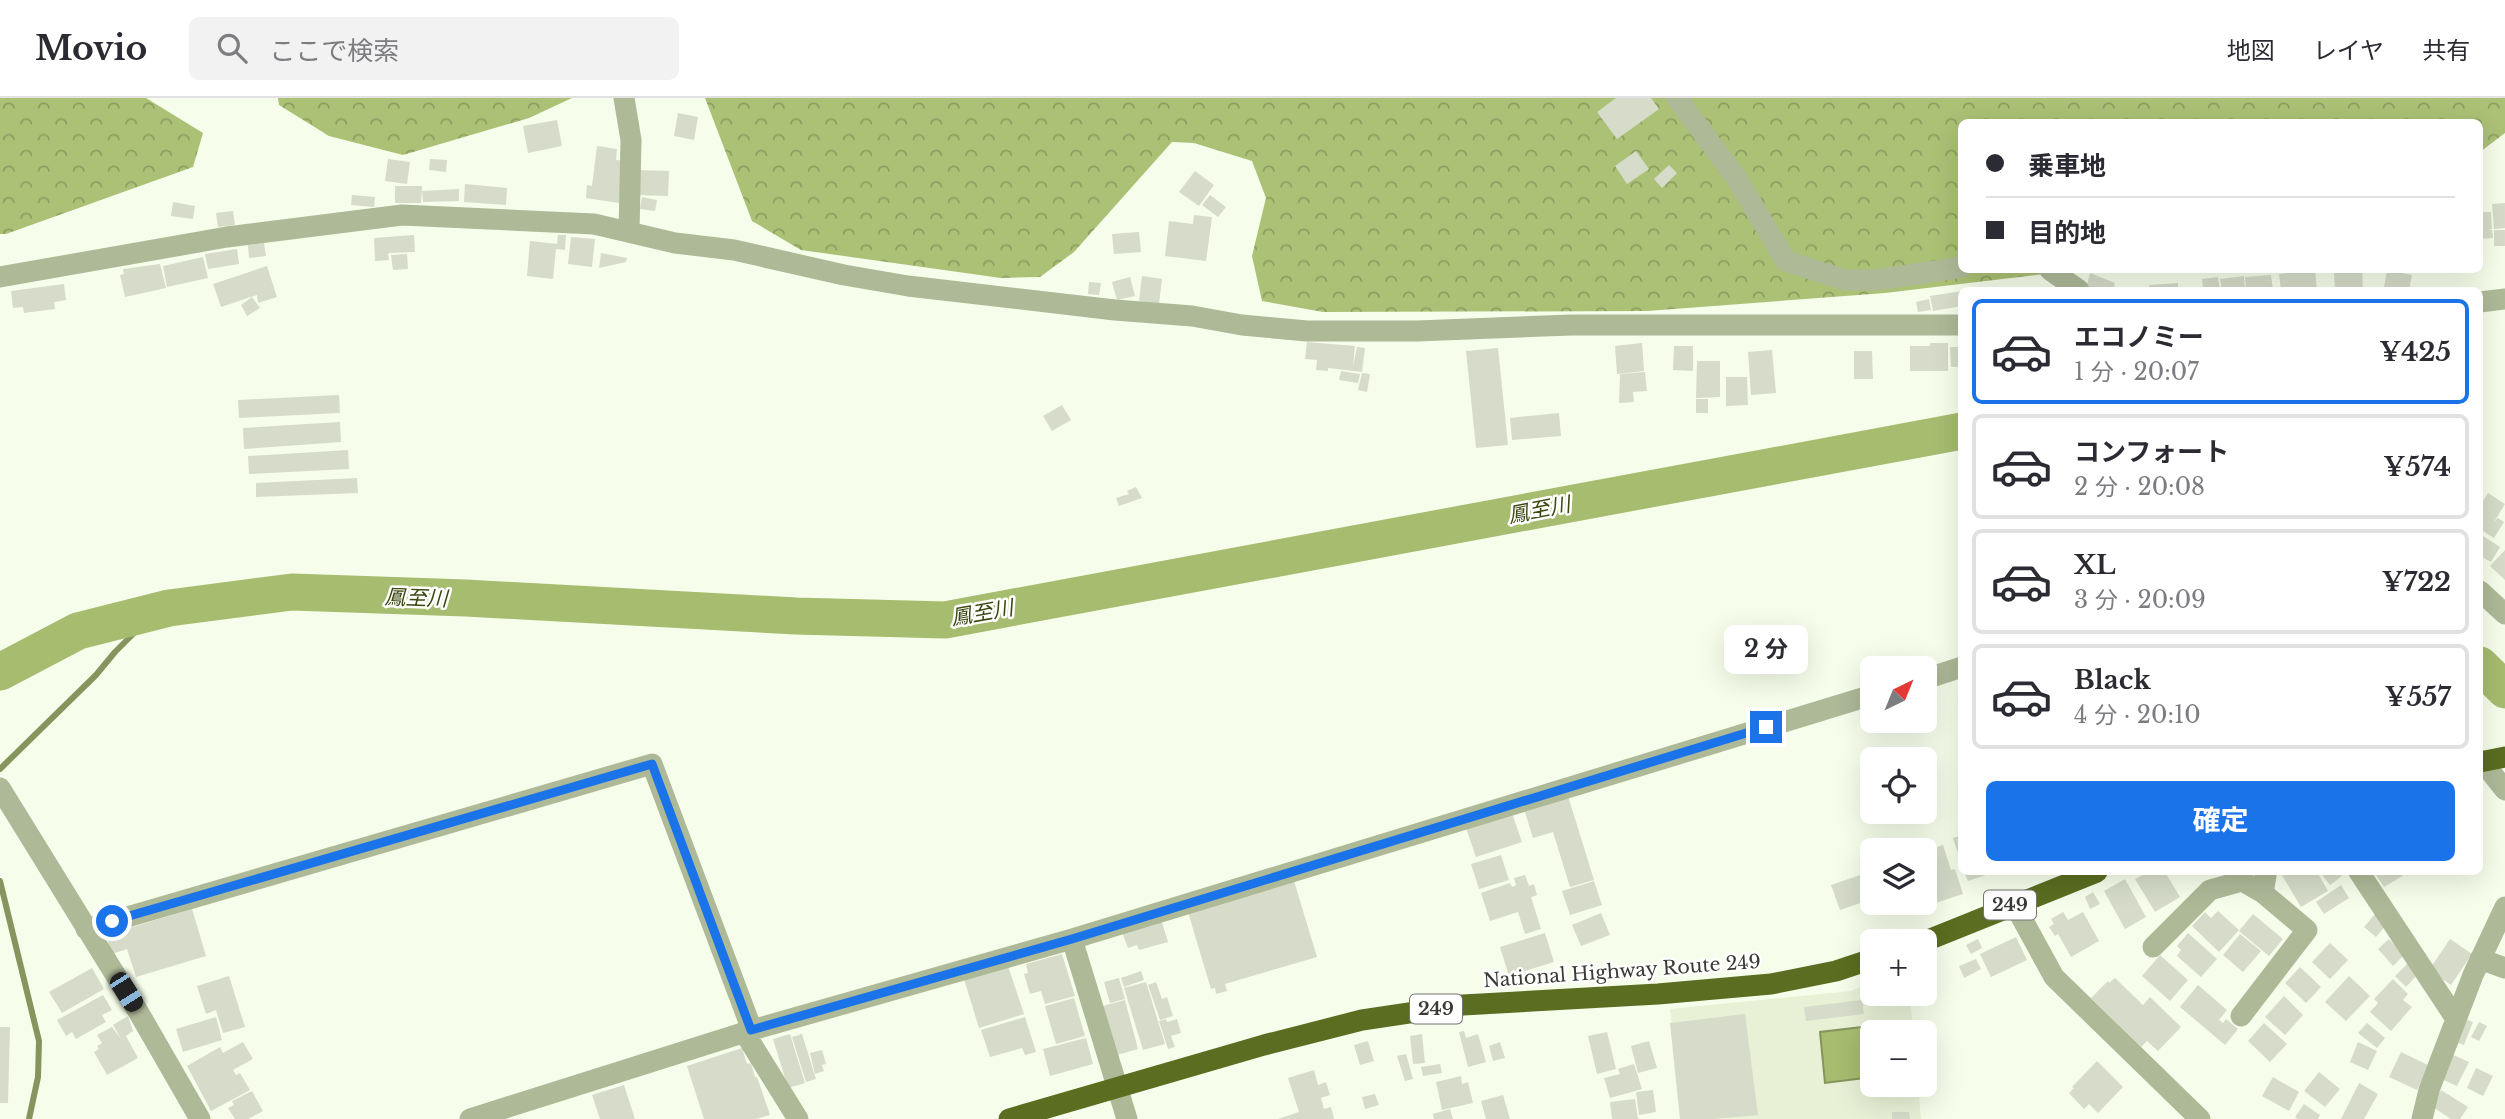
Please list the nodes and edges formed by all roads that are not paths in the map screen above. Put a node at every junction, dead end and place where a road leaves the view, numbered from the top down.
1 (624, 98) edge
2 (1677, 98) edge
3 (629, 232) junction
4 (1958, 268) edge
5 (2054, 273) edge
6 (0, 277) edge
7 (2075, 287) edge
8 (2505, 299) edge
9 (2483, 302) edge
10 (1958, 325) edge
11 (2483, 594) edge
12 (2505, 614) edge
13 (1958, 668) edge
14 (1937, 674) edge
15 (1860, 699) edge
16 (2492, 759) edge
17 (0, 788) edge
18 (2505, 790) edge
19 (2089, 875) edge
20 (2361, 875) edge
21 (2264, 882) edge
22 (2014, 904) junction
23 (2505, 907) edge
24 (86, 929) junction
25 (1937, 936) edge
26 (1072, 939) junction
27 (2153, 947) dead end
28 (2480, 959) junction
29 (1860, 964) edge
30 (2505, 968) edge
31 (2241, 1016) dead end
32 (2456, 1019) junction
33 (748, 1031) junction
34 (1117, 1087) junction
35 (200, 1119) edge
36 (470, 1119) edge
37 (798, 1119) edge
38 (1009, 1119) edge
39 (1127, 1119) edge
40 (2200, 1119) edge
41 (2422, 1119) edge

1 - 3 street
2 - 4 street
3 - 6 street
3 - 10 street
5 - 7 street
8 - 9 street
11 - 12 street
13 - 14 street
15 - 26 street
16 - 18 street
17 - 24 street
19 - 22 highway, 249
20 - 32 street
21 - 27 street
21 - 31 street
22 - 25 highway, 249
22 - 40 street
23 - 28 street
24 - 33 street
24 - 35 street
26 - 33 street
26 - 34 street
28 - 30 street
28 - 32 street
29 - 34 highway, National Highway Route 249 / 249
32 - 41 street
33 - 36 street
33 - 37 street
34 - 38 highway, National Highway Route 249 / 249
34 - 39 street

